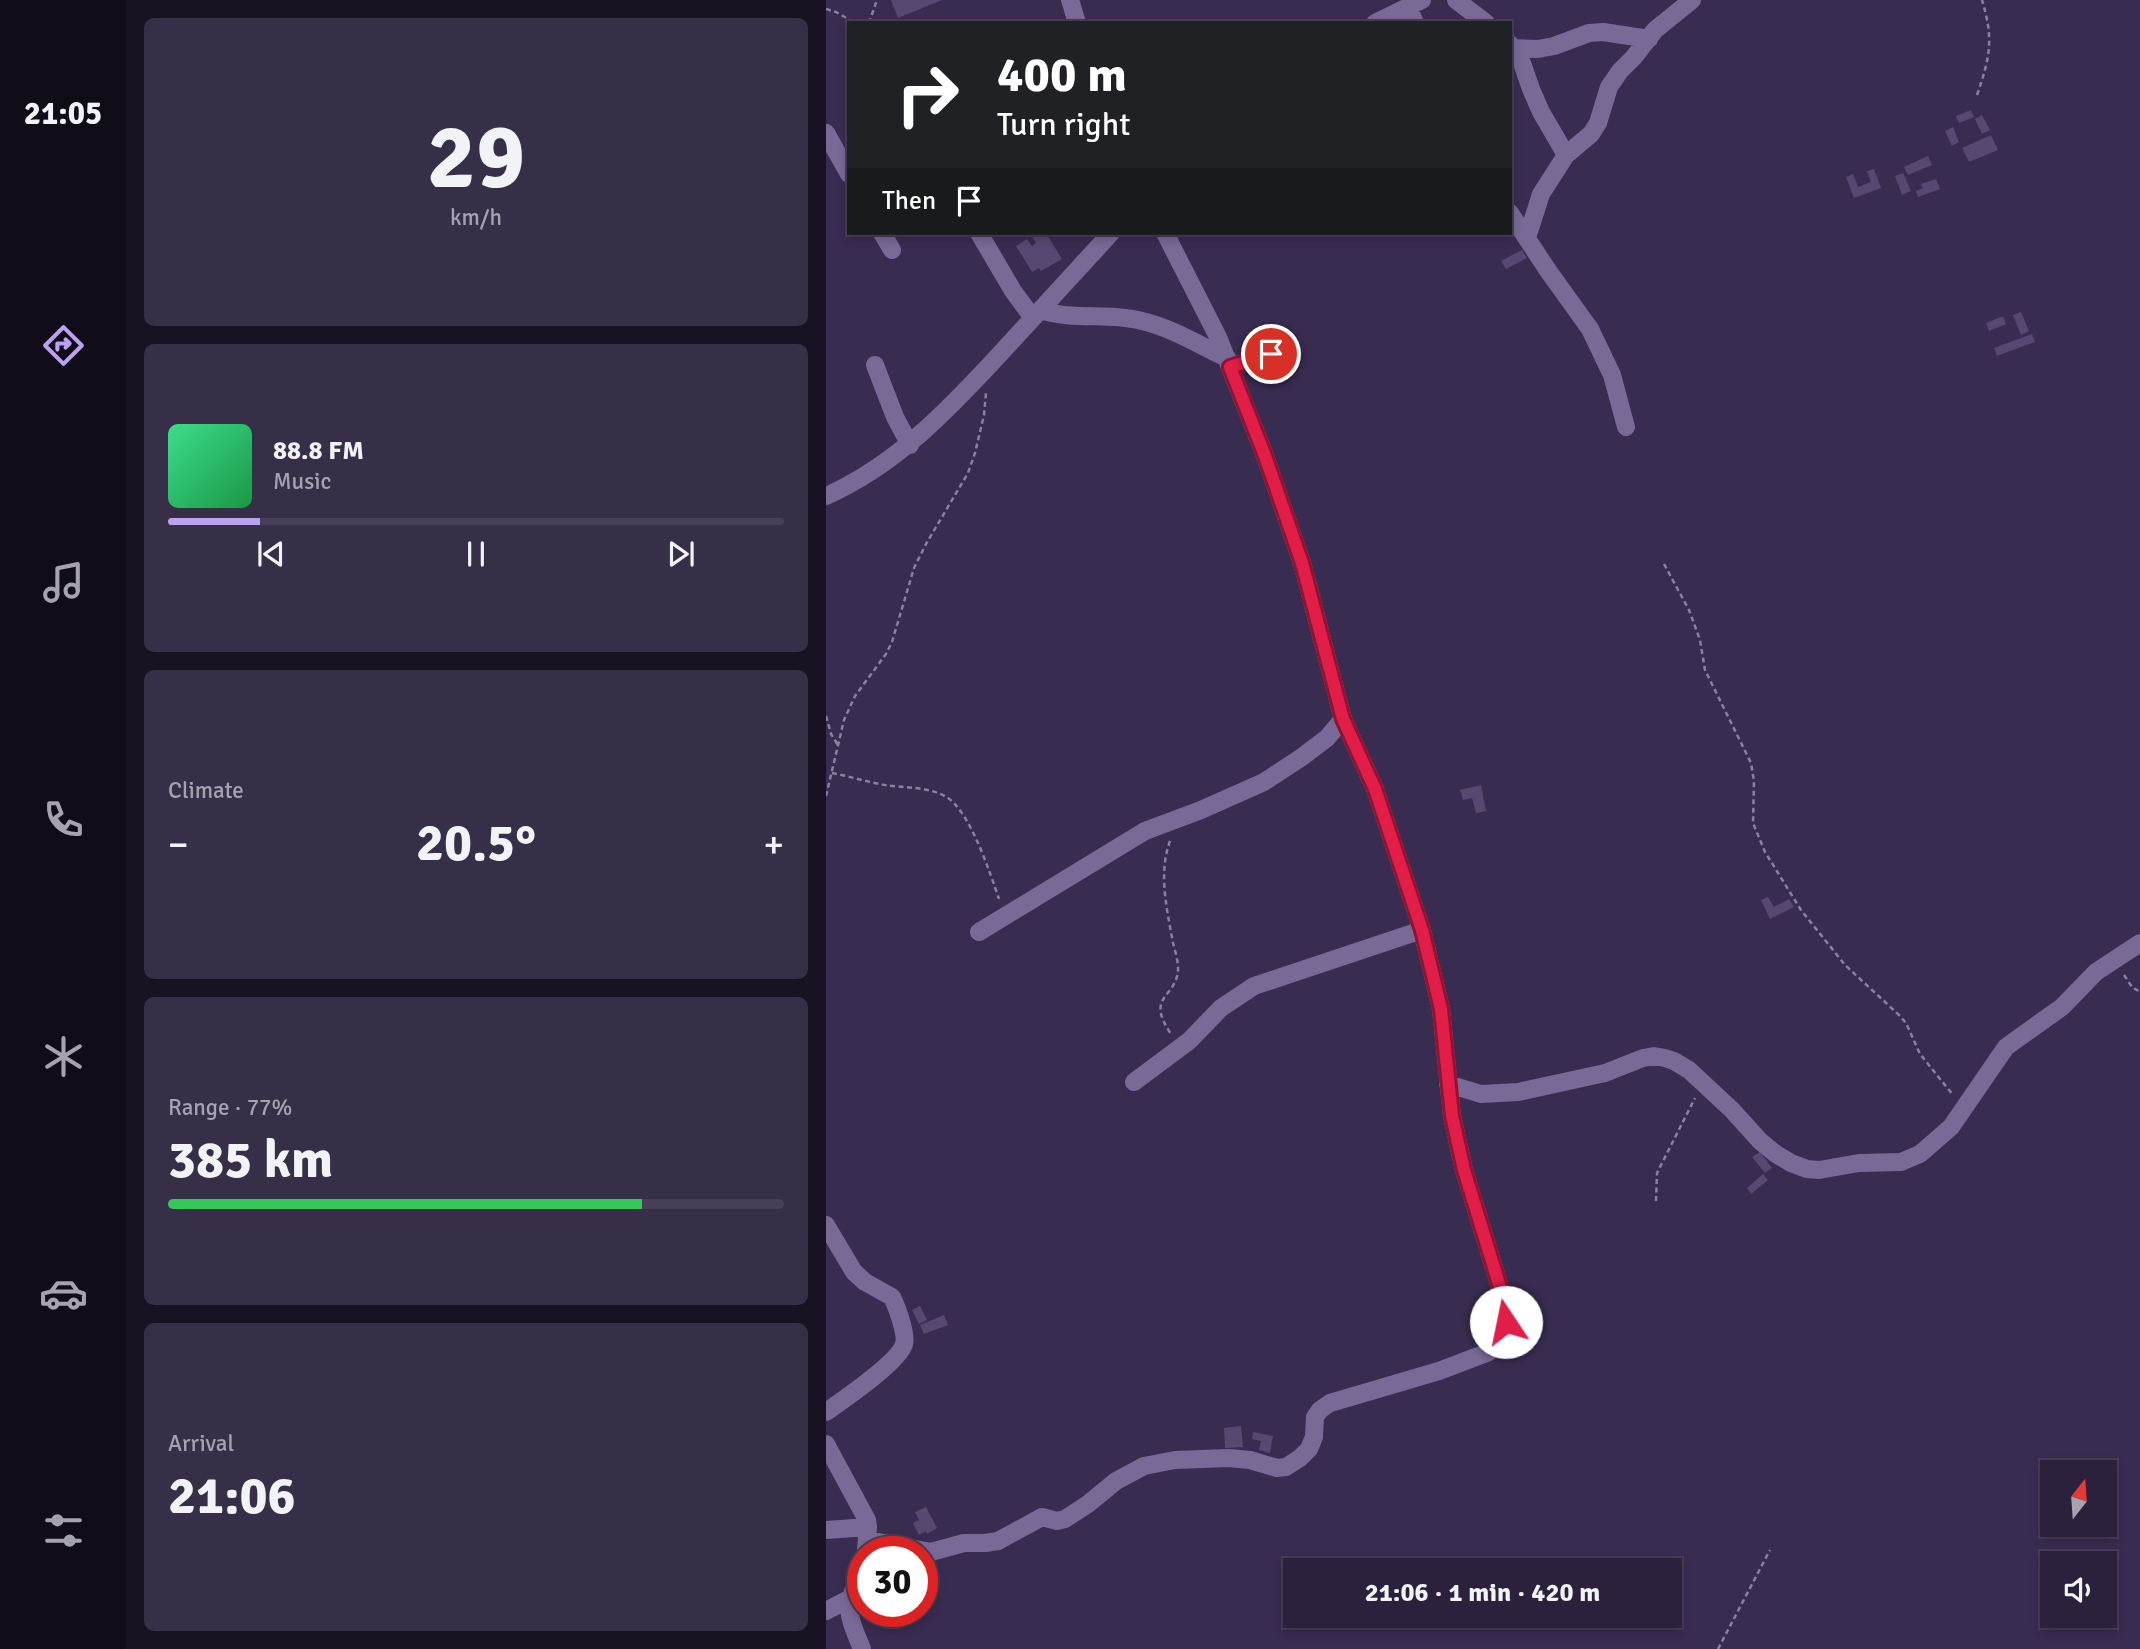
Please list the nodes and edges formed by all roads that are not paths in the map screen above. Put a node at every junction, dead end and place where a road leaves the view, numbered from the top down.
1 (1070, 0) edge
2 (1456, 0) edge
3 (1692, 0) edge
4 (1415, 10) edge
5 (1076, 21) edge
6 (1381, 21) edge
7 (1483, 21) edge
8 (1649, 38) junction
9 (1512, 46) edge
10 (1512, 48) edge
11 (828, 139) edge
12 (1566, 155) junction
13 (847, 171) edge
14 (1512, 216) edge
15 (883, 235) edge
16 (980, 235) edge
17 (1109, 235) edge
18 (1166, 235) edge
19 (1527, 238) junction
20 (892, 250) dead end
21 (1037, 314) junction
22 (1288, 349) dead end
23 (1228, 362) junction
24 (875, 365) dead end
25 (1626, 427) dead end
26 (910, 444) junction
27 (826, 496) edge
28 (1343, 719) junction
29 (1422, 930) junction
30 (979, 933) dead end
31 (2140, 943) edge
32 (1134, 1082) dead end
33 (1448, 1084) junction
34 (826, 1225) edge
35 (826, 1412) edge
36 (826, 1444) edge
37 (826, 1530) edge
38 (851, 1536) edge
39 (867, 1536) edge
40 (938, 1550) edge
41 (847, 1601) edge
42 (826, 1611) edge
43 (853, 1627) edge
44 (862, 1649) edge

1 - 5 street
2 - 7 street
3 - 8 street
4 - 6 street
8 - 9 street
8 - 12 street
10 - 12 street
11 - 13 street
12 - 19 street
14 - 19 street
15 - 20 street
16 - 21 street
17 - 21 street
18 - 23 street
19 - 25 street
21 - 23 street
21 - 26 street
22 - 23 street
23 - 28 street
24 - 26 street
26 - 27 street
28 - 29 street
28 - 30 street
29 - 32 street
29 - 33 street
31 - 33 street
33 - 40 street
34 - 35 street
36 - 39 street
37 - 38 street
41 - 42 street
43 - 44 street

